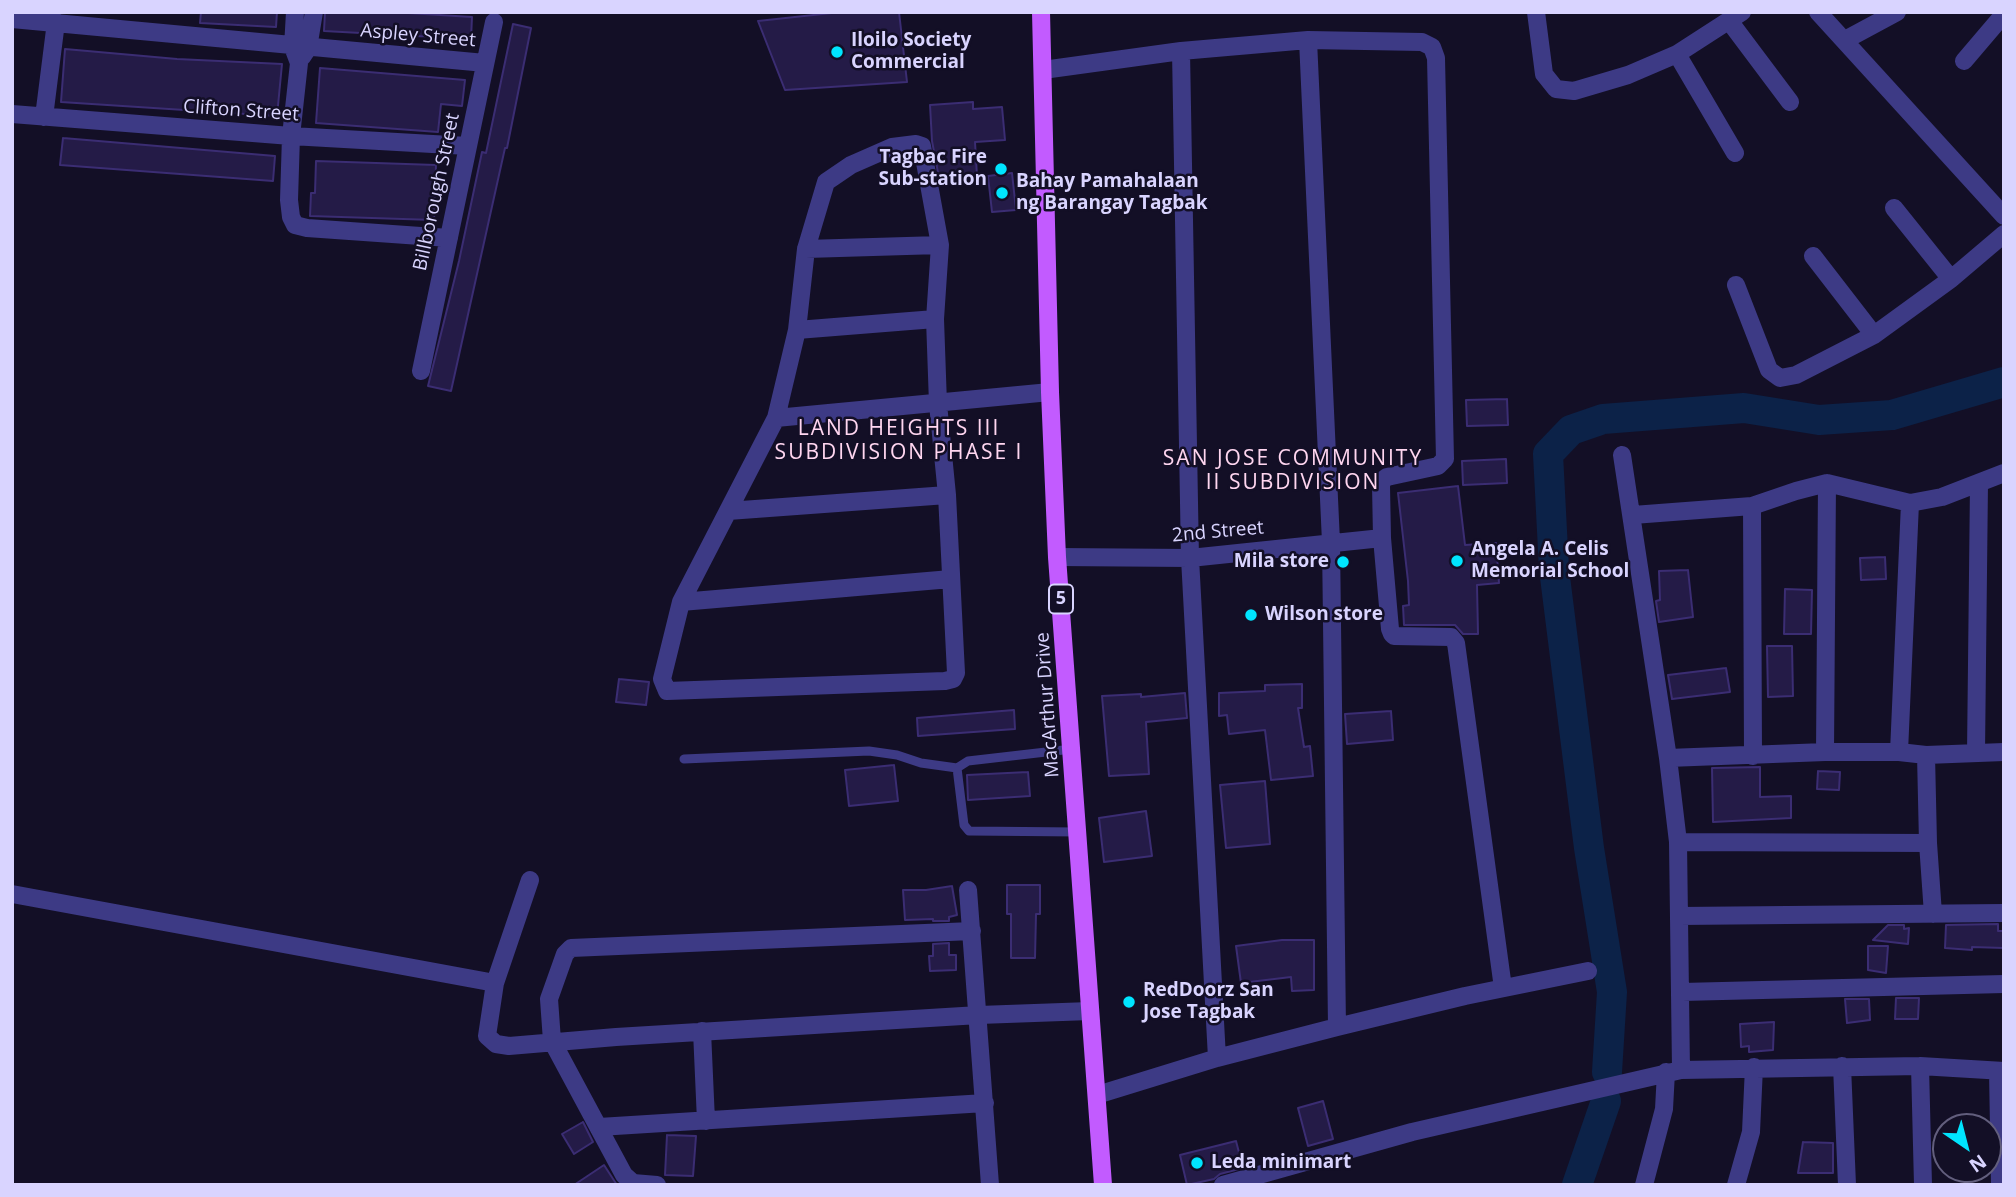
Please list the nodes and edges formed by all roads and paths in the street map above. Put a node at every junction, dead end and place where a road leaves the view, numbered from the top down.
1 (295, 12) edge
2 (314, 12) edge
3 (1041, 12) edge
4 (1536, 12) edge
5 (1818, 12) edge
6 (1897, 12) edge
7 (2004, 14) edge
8 (1728, 18) edge
9 (12, 19) edge
10 (56, 22) junction
11 (494, 22) dead end
12 (1308, 40) junction
13 (1845, 40) junction
14 (1181, 51) junction
15 (300, 53) junction
16 (1677, 54) junction
17 (1964, 61) dead end
18 (485, 63) junction
19 (1043, 70) junction
20 (1790, 102) dead end
21 (12, 114) edge
22 (44, 117) junction
23 (291, 136) junction
24 (468, 146) junction
25 (1735, 153) dead end
26 (1894, 208) dead end
27 (2004, 216) edge
28 (2004, 234) edge
29 (449, 238) junction
30 (940, 245) junction
31 (806, 249) junction
32 (1813, 256) dead end
33 (1951, 279) junction
34 (1736, 285) dead end
35 (935, 319) junction
36 (797, 330) junction
37 (1874, 335) junction
38 (421, 371) dead end
39 (1051, 392) junction
40 (938, 404) junction
41 (776, 418) junction
42 (1622, 455) dead end
43 (2004, 473) edge
44 (1827, 483) junction
45 (1979, 483) junction
46 (947, 495) junction
47 (1910, 503) junction
48 (1752, 506) junction
49 (728, 511) junction
50 (1633, 514) junction
51 (1382, 538) junction
52 (1331, 542) junction
53 (1057, 557) junction
54 (1190, 558) junction
55 (951, 579) junction
56 (681, 602) junction
57 (1072, 749) junction
58 (1825, 752) junction
59 (1899, 752) junction
60 (2004, 752) edge
61 (1976, 753) junction
62 (1926, 755) junction
63 (1753, 756) junction
64 (1668, 758) junction
65 (684, 759) dead end
66 (957, 768) junction
67 (1078, 832) junction
68 (1678, 842) junction
69 (1928, 843) junction
70 (530, 880) dead end
71 (968, 890) dead end
72 (12, 894) edge
73 (2004, 913) edge
74 (1933, 914) junction
75 (1679, 916) junction
76 (972, 931) junction
77 (1588, 971) dead end
78 (495, 983) junction
79 (2004, 984) edge
80 (1503, 988) junction
81 (1682, 992) junction
82 (1090, 1011) junction
83 (979, 1015) junction
84 (1338, 1027) junction
85 (702, 1031) junction
86 (552, 1041) junction
87 (1217, 1058) junction
88 (1842, 1066) junction
89 (1920, 1066) junction
90 (1754, 1067) junction
91 (1673, 1071) junction
92 (2001, 1071) edge
93 (1097, 1095) junction
94 (985, 1103) junction
95 (706, 1121) junction
96 (598, 1128) junction
97 (657, 1185) edge
98 (990, 1185) edge
99 (1103, 1185) edge
100 (1223, 1185) edge
101 (1644, 1185) edge
102 (1736, 1185) edge
103 (1847, 1185) edge
104 (1923, 1185) edge
105 (2000, 1185) edge

1 - 15 street
2 - 15 street
3 - 19 main road, MacArthur Drive / 5
4 - 16 street
5 - 13 street
6 - 13 street
7 - 17 street
8 - 16 street
8 - 20 street
9 - 10 street, Aspley Street
10 - 15 street, Aspley Street
10 - 22 street
11 - 18 street, Billborough Street
12 - 14 street
12 - 51 street
12 - 52 street
13 - 27 street
14 - 19 street
14 - 54 street
15 - 18 street, Aspley Street
15 - 23 street
16 - 25 street
18 - 24 street, Billborough Street
19 - 39 main road, MacArthur Drive / 5
21 - 22 street, Clifton Street
22 - 23 street, Clifton Street
23 - 24 street, Clifton Street
23 - 29 street
24 - 29 street, Billborough Street
26 - 33 street
28 - 33 street
29 - 38 street, Billborough Street
30 - 31 street
30 - 31 street
30 - 35 street
31 - 36 street
32 - 37 street
33 - 37 street
34 - 37 street
35 - 36 street
35 - 40 street
36 - 41 street
39 - 40 street
39 - 53 main road, MacArthur Drive / 5
40 - 41 street
40 - 46 street
41 - 49 street
42 - 50 street
43 - 45 street
44 - 47 street
44 - 48 street
44 - 58 street
45 - 47 street
45 - 61 street
46 - 49 street
46 - 55 street
47 - 59 street
48 - 50 street
48 - 63 street
49 - 56 street
50 - 64 street
51 - 52 street, 2nd Street
51 - 80 street
52 - 54 street, 2nd Street
52 - 84 street
53 - 54 street, 2nd Street
53 - 57 main road, MacArthur Drive / 5
54 - 87 street
55 - 56 street
55 - 56 street
57 - 66 lane
57 - 67 main road, MacArthur Drive / 5
58 - 59 street
58 - 63 street
59 - 62 street
60 - 61 street
61 - 62 street
62 - 69 street
63 - 64 street
64 - 68 street
65 - 66 lane
66 - 67 lane
67 - 82 main road, MacArthur Drive / 5
68 - 69 street
68 - 75 street
69 - 74 street
70 - 78 street
71 - 76 street
72 - 78 street
73 - 74 street
74 - 75 street
75 - 81 street
76 - 83 street
76 - 86 street
77 - 80 street
78 - 86 street
79 - 81 street
80 - 84 street
81 - 91 street
82 - 83 street
82 - 93 main road, MacArthur Drive / 5
83 - 85 street
83 - 94 street
84 - 87 street
85 - 86 street
85 - 95 street
86 - 96 street
87 - 93 street
88 - 89 street
88 - 90 street
88 - 103 street
89 - 92 street
89 - 104 street
90 - 91 street
90 - 102 street
91 - 100 street
91 - 101 street
92 - 105 street
93 - 99 main road, MacArthur Drive / 5
94 - 95 street
94 - 98 street
95 - 96 street
96 - 97 street

